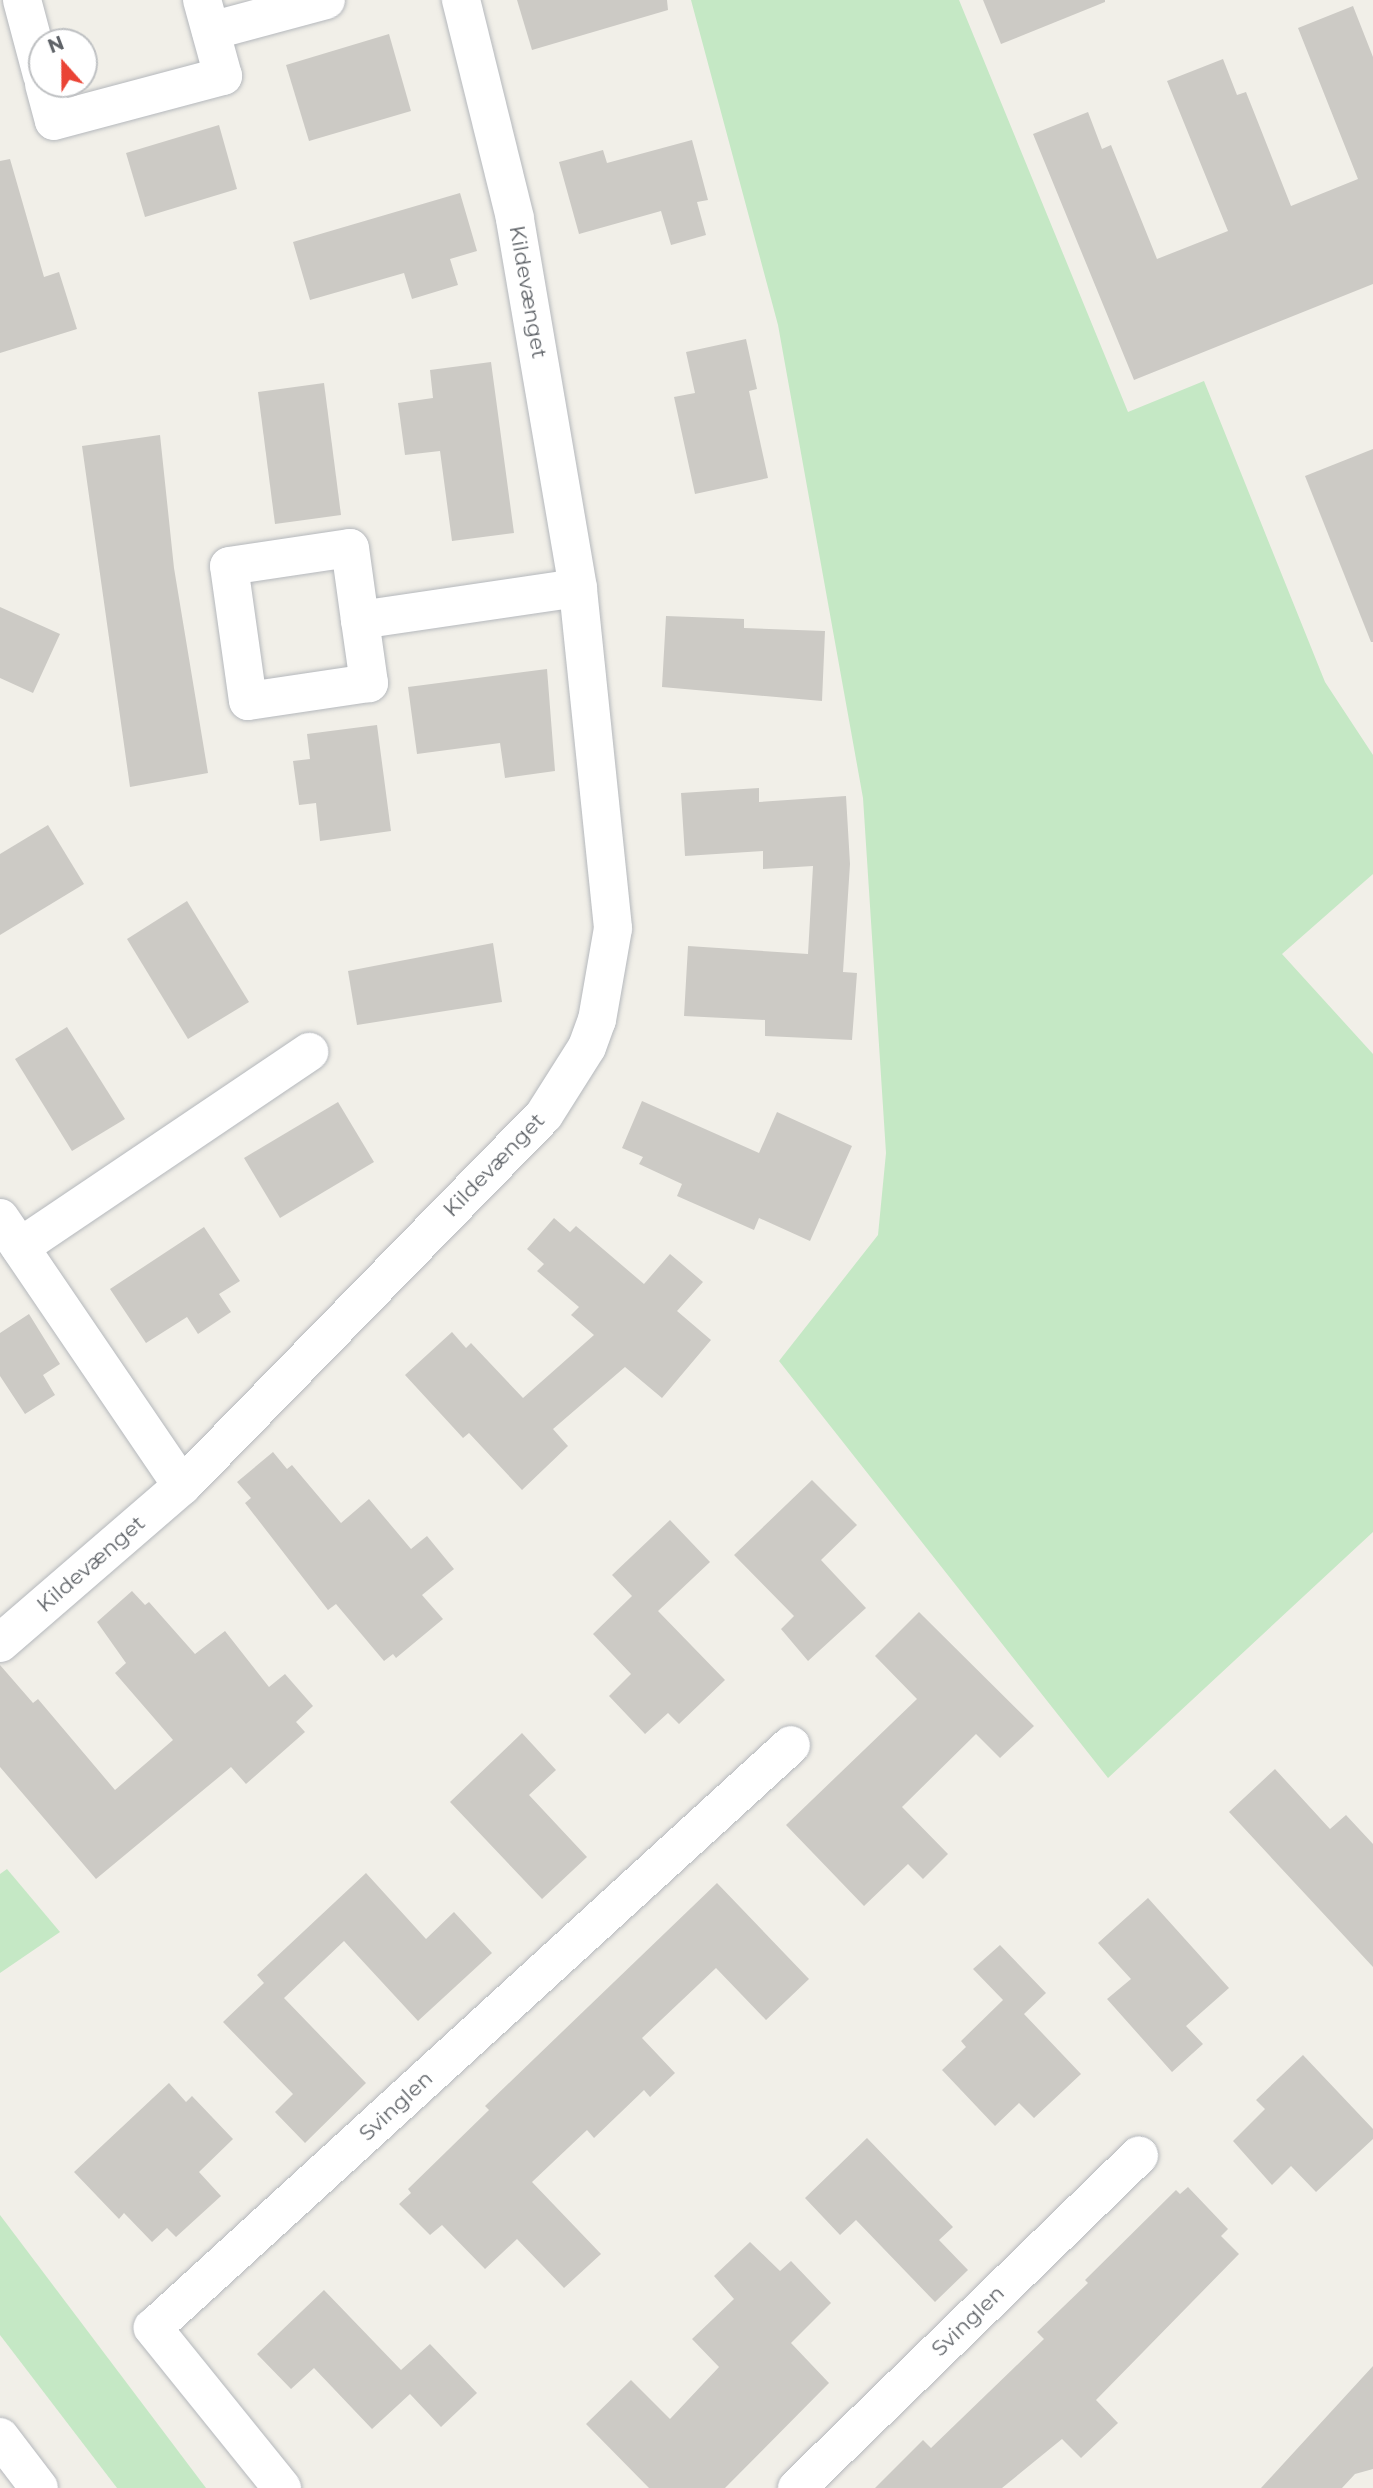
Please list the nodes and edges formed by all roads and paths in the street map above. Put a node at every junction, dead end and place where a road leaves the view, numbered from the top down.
1 (22, 0) edge
2 (326, 0) edge
3 (461, 0) edge
4 (206, 15) edge
5 (29, 28) edge
6 (48, 98) edge
7 (578, 588) junction
8 (360, 620) junction
9 (309, 1052) dead end
10 (10, 1233) edge
11 (182, 1486) junction
12 (0, 1643) edge
13 (791, 1745) dead end
14 (1139, 2155) dead end
15 (0, 2437) edge
16 (39, 2488) edge
17 (282, 2488) edge
18 (797, 2488) edge

1 - 5 street
2 - 4 street
3 - 7 street, Kildevænget
4 - 6 street
7 - 8 street
7 - 11 street, Kildevænget
8 - 8 street
9 - 10 street
10 - 11 street
11 - 12 street, Kildevænget
13 - 17 street, Svinglen
14 - 18 street, Svinglen
15 - 16 street

